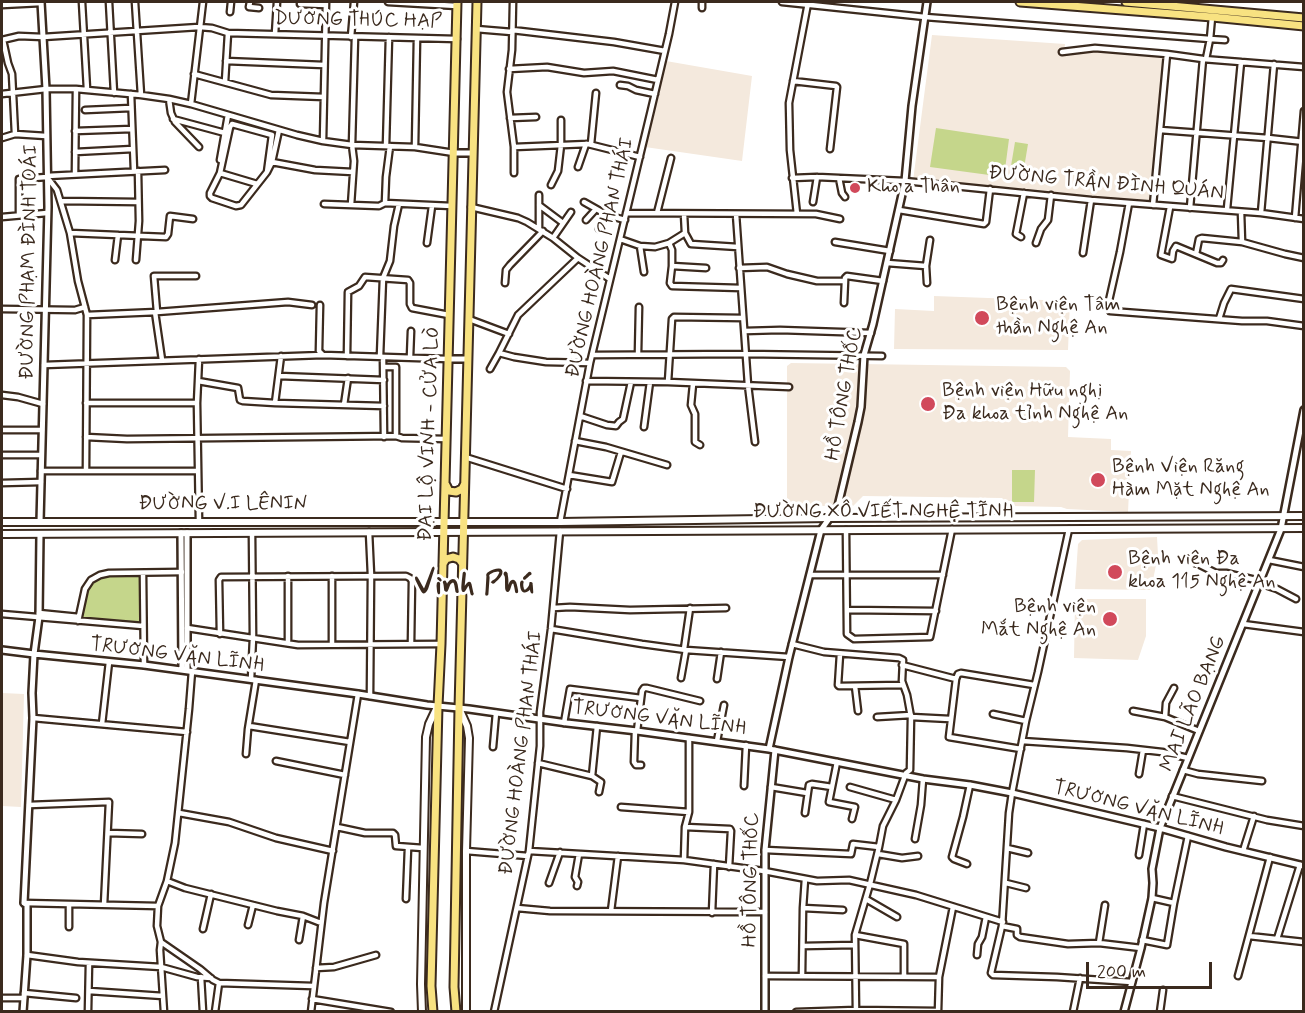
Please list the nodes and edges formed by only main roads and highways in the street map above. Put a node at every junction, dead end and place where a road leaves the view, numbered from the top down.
1 (477, 2) edge
2 (1020, 2) edge
3 (1126, 2) edge
4 (457, 4) edge
5 (1304, 18) edge
6 (1304, 26) edge
7 (445, 483) junction
8 (464, 483) junction
9 (1304, 516) edge
10 (1069, 517) junction
11 (987, 518) junction
12 (444, 521) junction
13 (463, 521) junction
14 (2, 522) edge
15 (40, 522) junction
16 (199, 522) junction
17 (1304, 528) edge
18 (987, 529) junction
19 (1069, 529) junction
20 (444, 532) junction
21 (463, 532) junction
22 (199, 533) junction
23 (2, 534) edge
24 (40, 534) junction
25 (443, 565) junction
26 (462, 566) junction
27 (438, 706) junction
28 (459, 708) junction
29 (422, 1011) edge
30 (433, 1011) edge
31 (456, 1011) edge
32 (466, 1011) edge

1 - 8 main road, ĐẠI LỘ VINH - CỬA LÒ
2 - 6 main road
3 - 5 main road
4 - 7 main road, ĐẠI LỘ VINH - CỬA LÒ
7 - 8 main road
7 - 12 main road, ĐẠI LỘ VINH - CỬA LÒ
8 - 13 main road, ĐẠI LỘ VINH - CỬA LÒ
9 - 10 main road, ĐƯỜNG XÔ VIẾT NGHỆ TĨNH
10 - 11 main road, ĐƯỜNG XÔ VIẾT NGHỆ TĨNH
10 - 19 main road
11 - 13 main road, ĐƯỜNG XÔ VIẾT NGHỆ TĨNH
11 - 18 main road
12 - 13 main road, ĐƯỜNG V.I LÊNIN
12 - 16 main road, ĐƯỜNG V.I LÊNIN
12 - 20 main road, ĐẠI LỘ VINH - CỬA LÒ
13 - 21 main road, ĐẠI LỘ VINH - CỬA LÒ
14 - 15 main road, ĐƯỜNG V.I LÊNIN
15 - 16 main road, ĐƯỜNG V.I LÊNIN
15 - 24 main road
16 - 22 main road
17 - 19 main road, ĐƯỜNG XÔ VIẾT NGHỆ TĨNH
18 - 19 main road, ĐƯỜNG XÔ VIẾT NGHỆ TĨNH
18 - 21 main road, ĐƯỜNG XÔ VIẾT NGHỆ TĨNH
20 - 21 main road, ĐƯỜNG XÔ VIẾT NGHỆ TĨNH
20 - 22 main road, ĐƯỜNG V.I LÊNIN
20 - 25 main road, ĐẠI LỘ VINH - CỬA LÒ
21 - 26 main road, ĐẠI LỘ VINH - CỬA LÒ
22 - 24 main road, ĐƯỜNG V.I LÊNIN
23 - 24 main road, ĐƯỜNG V.I LÊNIN
25 - 26 main road
25 - 27 main road, ĐẠI LỘ VINH - CỬA LÒ
26 - 28 main road, ĐẠI LỘ VINH - CỬA LÒ
27 - 29 main road
27 - 30 main road, ĐẠI LỘ VINH - CỬA LÒ
28 - 31 main road, ĐẠI LỘ VINH - CỬA LÒ
28 - 32 main road

